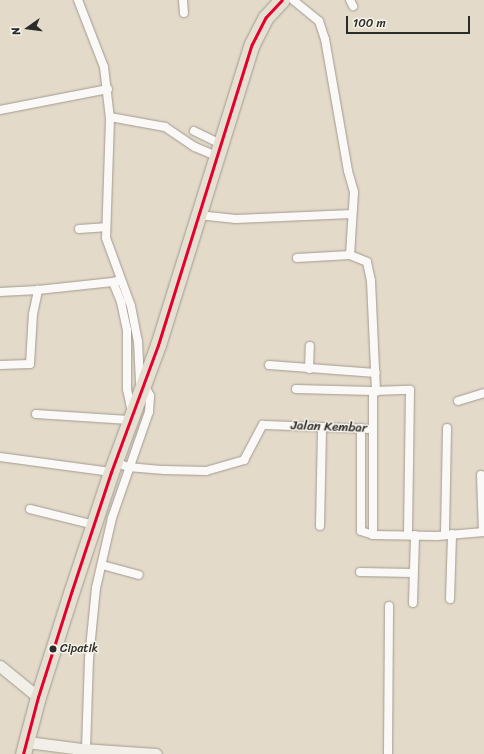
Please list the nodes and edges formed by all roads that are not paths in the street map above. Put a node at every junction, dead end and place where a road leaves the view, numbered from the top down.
1 (78, 0) edge
2 (183, 0) edge
3 (282, 0) edge
4 (293, 0) edge
5 (184, 13) dead end
6 (108, 89) junction
7 (0, 110) edge
8 (110, 117) junction
9 (194, 131) dead end
10 (218, 149) junction
11 (352, 214) junction
12 (198, 215) junction
13 (105, 227) junction
14 (79, 229) dead end
15 (350, 255) junction
16 (297, 258) dead end
17 (117, 281) junction
18 (38, 290) junction
19 (0, 292) edge
20 (310, 346) dead end
21 (0, 365) edge
22 (269, 365) dead end
23 (309, 369) junction
24 (376, 373) junction
25 (296, 389) dead end
26 (141, 390) junction
27 (374, 392) junction
28 (484, 393) edge
29 (458, 401) dead end
30 (36, 414) dead end
31 (131, 415) junction
32 (322, 427) junction
33 (361, 428) junction
34 (447, 428) dead end
35 (373, 429) junction
36 (0, 457) edge
37 (120, 466) junction
38 (481, 475) dead end
39 (30, 509) dead end
40 (94, 525) junction
41 (320, 526) dead end
42 (484, 531) edge
43 (448, 534) junction
44 (373, 535) junction
45 (412, 535) junction
46 (102, 565) junction
47 (360, 572) dead end
48 (413, 573) junction
49 (139, 576) dead end
50 (450, 599) dead end
51 (413, 603) dead end
52 (389, 606) dead end
53 (0, 666) edge
54 (38, 696) junction
55 (25, 748) edge
56 (83, 751) edge
57 (156, 754) edge
58 (388, 754) edge

1 - 6 street
2 - 5 street
3 - 10 highway
4 - 11 street
6 - 7 street
6 - 8 street
8 - 10 street
8 - 13 street
9 - 10 street
10 - 12 highway
11 - 12 street
11 - 15 street
12 - 26 highway
13 - 14 street
13 - 17 street
15 - 16 street
15 - 24 street
17 - 18 street
17 - 26 street
17 - 31 street
18 - 19 street
18 - 21 street
20 - 23 street
22 - 23 street
23 - 24 street
24 - 27 street
25 - 27 street
26 - 31 highway
26 - 37 street
27 - 35 street
27 - 45 street
28 - 29 street
30 - 31 street
31 - 37 highway
32 - 33 street, Jalan Kembar
32 - 37 street, Jalan Kembar
32 - 41 street
33 - 35 street, Jalan Kembar
33 - 44 street
34 - 43 street
35 - 44 street, Jalan Kembar
36 - 37 street
37 - 40 highway
37 - 46 street
38 - 42 street
39 - 40 street
40 - 54 highway
42 - 43 street
43 - 45 street
43 - 50 street
44 - 45 street
45 - 48 street
46 - 49 street
46 - 56 street
47 - 48 street
48 - 51 street
52 - 58 street
53 - 54 street
54 - 55 highway
55 - 56 street
56 - 57 street

